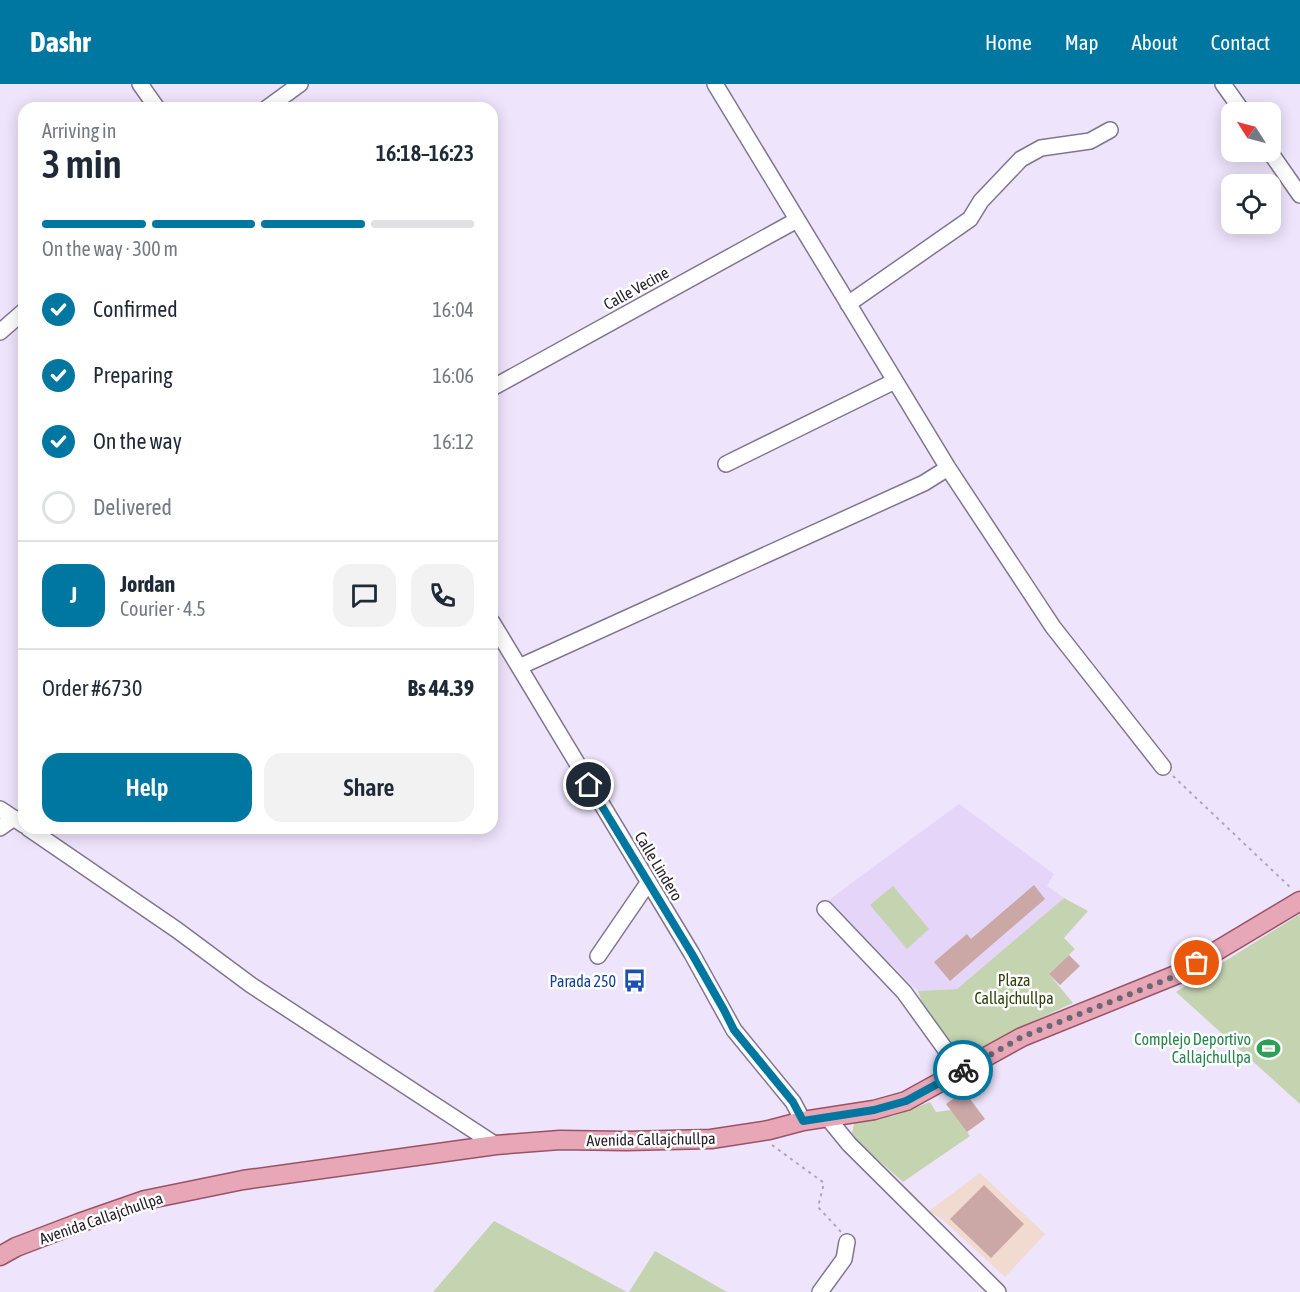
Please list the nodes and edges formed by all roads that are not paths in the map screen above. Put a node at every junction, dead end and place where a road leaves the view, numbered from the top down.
1 (140, 84) edge
2 (300, 84) edge
3 (715, 84) edge
4 (1223, 84) edge
5 (153, 102) edge
6 (275, 102) edge
7 (1236, 102) edge
8 (1110, 130) dead end
9 (1277, 162) edge
10 (1300, 195) edge
11 (797, 220) junction
12 (848, 304) junction
13 (18, 316) edge
14 (0, 332) edge
15 (895, 381) junction
16 (498, 385) edge
17 (726, 464) dead end
18 (948, 468) junction
19 (498, 632) edge
20 (519, 667) junction
21 (1163, 767) road end
22 (0, 809) edge
23 (18, 821) edge
24 (18, 822) edge
25 (0, 828) edge
26 (37, 834) edge
27 (648, 883) junction
28 (1296, 894) edge
29 (825, 909) dead end
30 (598, 956) dead end
31 (961, 1071) junction
32 (827, 1117) junction
33 (803, 1121) junction
34 (496, 1145) junction
35 (847, 1242) road end
36 (0, 1256) edge
37 (820, 1292) edge
38 (998, 1292) edge

1 - 5 street
2 - 6 street
3 - 11 street
4 - 7 street
8 - 12 street
9 - 10 street
11 - 12 street
11 - 16 street, Calle Vecine
12 - 15 street
13 - 14 street
15 - 17 street
15 - 18 street
18 - 20 street
18 - 21 street
19 - 20 street, Calle Lindero
20 - 27 street, Calle Lindero
22 - 23 street
24 - 25 street
26 - 34 street
27 - 30 street
27 - 33 street, Calle Lindero
28 - 31 main road, Avenida Callajchullpa
29 - 31 street
31 - 32 main road, Avenida Callajchullpa
32 - 33 main road, Avenida Callajchullpa
32 - 38 street
33 - 34 main road, Avenida Callajchullpa
34 - 36 main road, Avenida Callajchullpa
35 - 37 street

